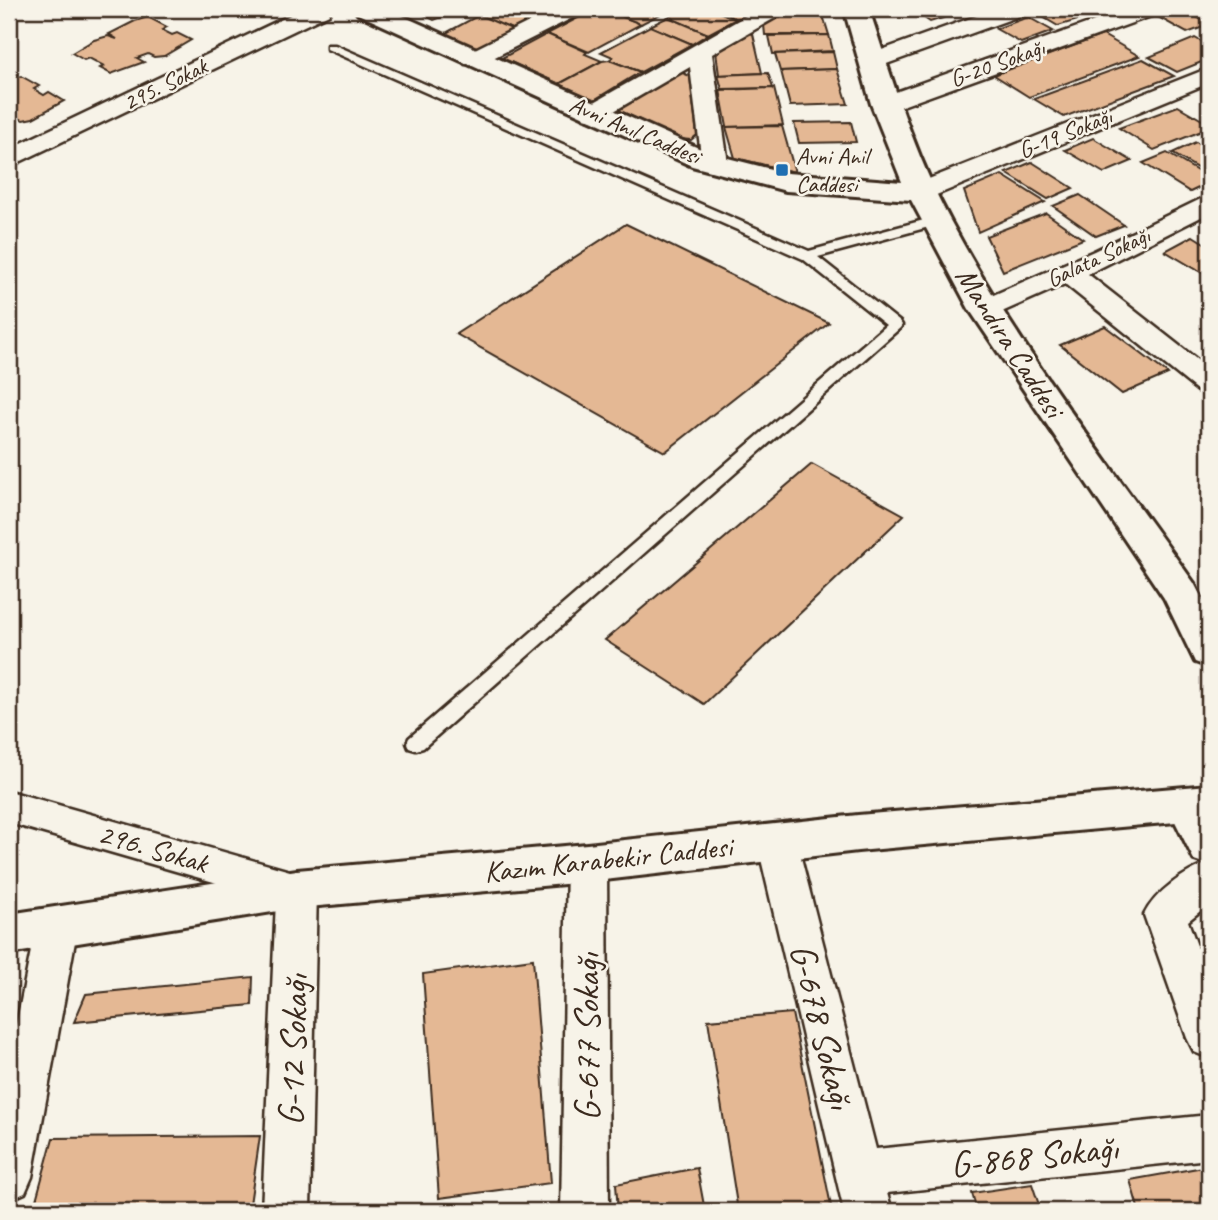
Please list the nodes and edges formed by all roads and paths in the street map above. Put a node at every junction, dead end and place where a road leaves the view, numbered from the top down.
1 (321, 9) edge
2 (366, 9) edge
3 (572, 9) edge
4 (774, 9) edge
5 (857, 9) edge
6 (1017, 9) edge
7 (1150, 9) edge
8 (331, 47) dead end
9 (700, 53) junction
10 (473, 59) junction
11 (873, 61) junction
12 (1209, 75) edge
13 (885, 104) junction
14 (593, 113) junction
15 (9, 159) edge
16 (715, 163) junction
17 (1209, 203) edge
18 (928, 207) junction
19 (808, 256) junction
20 (1068, 273) junction
21 (985, 309) junction
22 (1208, 382) edge
23 (1209, 652) edge
24 (416, 743) dead end
25 (1198, 804) edge
26 (9, 807) edge
27 (777, 842) junction
28 (1209, 846) edge
29 (587, 863) junction
30 (1209, 880) edge
31 (297, 889) junction
32 (57, 925) junction
33 (9, 934) edge
34 (1209, 1038) edge
35 (1209, 1137) edge
36 (9, 1177) edge
37 (864, 1192) edge
38 (286, 1211) edge
39 (585, 1211) edge

1 - 15 street, 295. Sokak
2 - 10 street, Avni Anıl Caddesi
3 - 10 street
4 - 9 street
5 - 11 street, Mandıra Caddesi
6 - 11 street
7 - 13 street, G-20 Sokağı
8 - 19 lane
9 - 14 street
9 - 16 street
10 - 14 street, Avni Anıl Caddesi
11 - 13 street, Mandıra Caddesi
12 - 18 street, G-19 Sokağı
13 - 18 street, Mandıra Caddesi
14 - 16 street, Avni Anıl Caddesi
16 - 18 street, Avni Anıl Caddesi
17 - 20 street, Galata Sokağı
18 - 19 lane
18 - 21 street, Mandıra Caddesi
19 - 24 lane
20 - 21 street, Galata Sokağı
20 - 22 street
21 - 23 street, Mandıra Caddesi
25 - 27 street, Kazım Karabekir Caddesi
25 - 28 street
26 - 31 street, 296. Sokak
27 - 29 street, Kazım Karabekir Caddesi
27 - 37 street, G-678 Sokağı
29 - 31 street, Kazım Karabekir Caddesi
29 - 39 street, G-677 Sokağı
30 - 34 street
31 - 32 street, Kazım Karabekir Caddesi
31 - 38 street, G-12 Sokağı
32 - 33 street, Kazım Karabekir Caddesi
32 - 36 street
35 - 37 street, G-868 Sokağı

